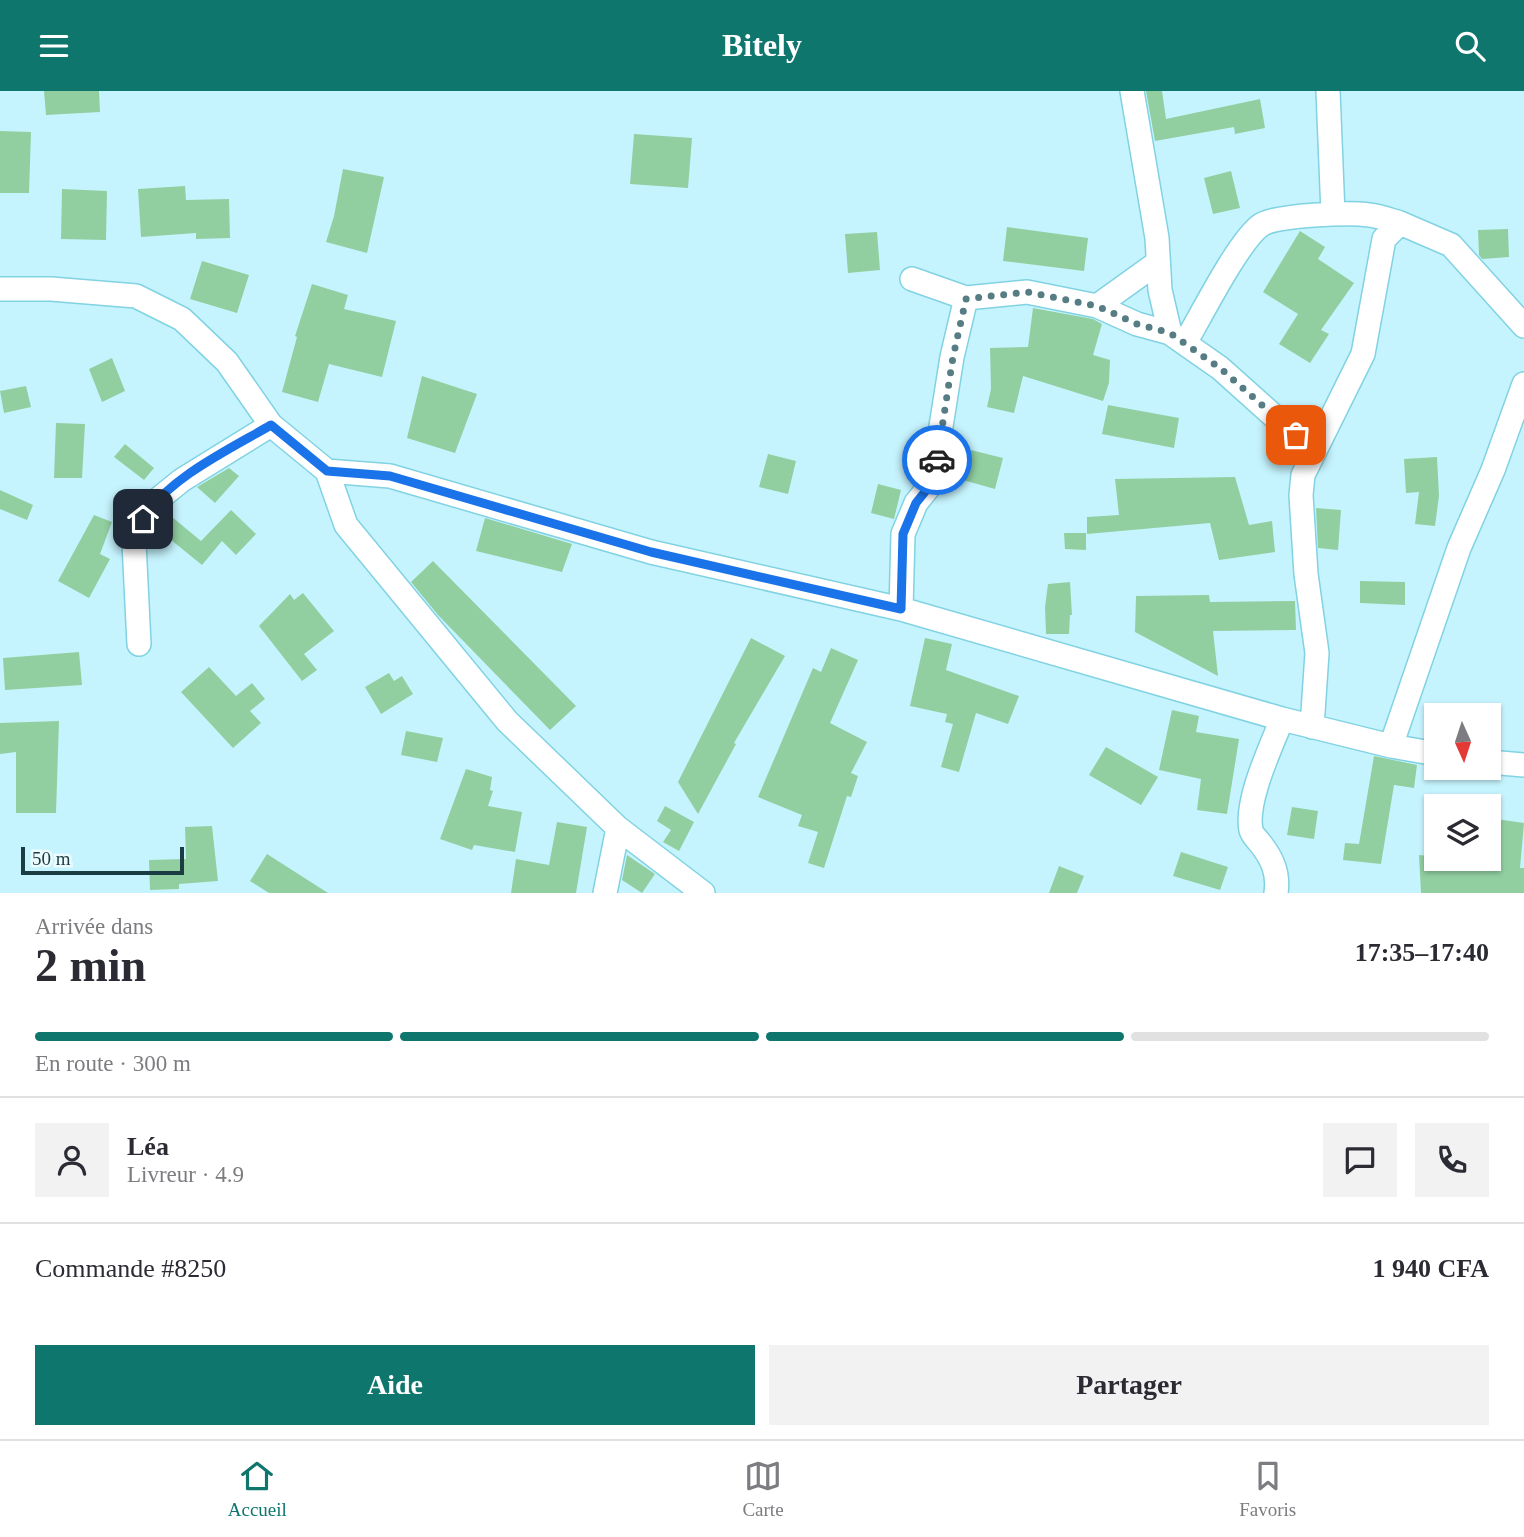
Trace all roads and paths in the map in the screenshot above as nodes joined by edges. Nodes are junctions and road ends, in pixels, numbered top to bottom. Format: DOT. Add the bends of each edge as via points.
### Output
graph roads {
  1 [pos="1132,91"];
  2 [pos="1328,91"];
  3 [pos="1334,214"];
  4 [pos="1400,223"];
  5 [pos="1157,263"];
  6 [pos="912,279"];
  7 [pos="0,289"];
  8 [pos="966,299"];
  9 [pos="1097,306"];
  10 [pos="1524,326"];
  11 [pos="1177,338"];
  12 [pos="1524,384"];
  13 [pos="271,425"];
  14 [pos="1314,452"];
  15 [pos="327,471"];
  16 [pos="901,609"];
  17 [pos="139,644"];
  18 [pos="1282,719"];
  19 [pos="1312,727"];
  20 [pos="1391,746"];
  21 [pos="1424,752"];
  22 [pos="1502,763"];
  23 [pos="1524,765"];
  24 [pos="618,828"];
  25 [pos="605,893"];
  26 [pos="704,893"];
  27 [pos="1276,893"];
  1 -- 5 [label="street" via="1157,238"];
  2 -- 3 [label="street"];
  3 -- 4 [label="street" via="1367,214"];
  3 -- 11 [label="street" via="1262,224"];
  4 -- 10 [label="street" via="1451,245"];
  4 -- 14 [label="street" via="1384,239 1363,354"];
  5 -- 9 [label="street"];
  5 -- 11 [label="street" via="1160,291"];
  6 -- 8 [label="street"];
  7 -- 13 [label="street" via="136,296 182,320 209,345"];
  8 -- 9 [label="street" via="1027,292"];
  8 -- 16 [label="street" via="932,483 916,503 903,534"];
  9 -- 11 [label="street"];
  11 -- 14 [label="street" via="1220,368"];
  12 -- 20 [label="street" via="1459,548"];
  13 -- 15 [label="street"];
  13 -- 17 [label="street" via="151,505 134,543"];
  14 -- 19 [label="street" via="1303,475 1301,495 1317,653"];
  15 -- 16 [label="street" via="390,476 651,552"];
  15 -- 24 [label="street" via="346,525 507,721"];
  16 -- 18 [label="street"];
  18 -- 19 [label="street"];
  18 -- 27 [label="street" via="1254,795 1251,821 1251,832 1272,859"];
  19 -- 20 [label="street"];
  20 -- 21 [label="street"];
  22 -- 23 [label="street"];
  24 -- 25 [label="street"];
  24 -- 26 [label="street"];
}
